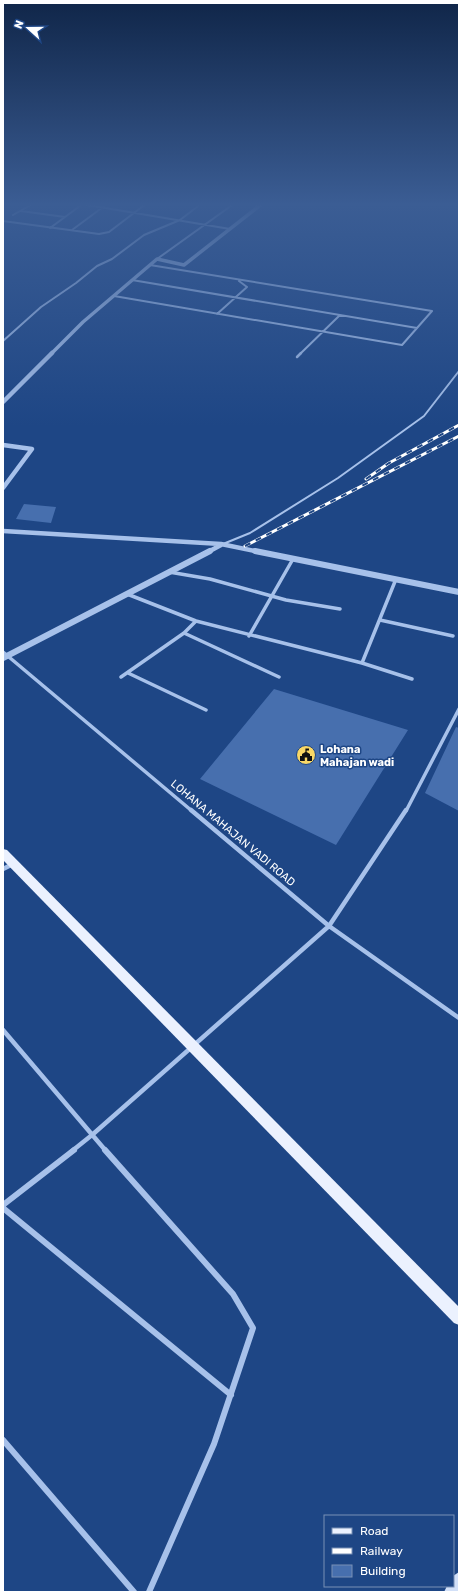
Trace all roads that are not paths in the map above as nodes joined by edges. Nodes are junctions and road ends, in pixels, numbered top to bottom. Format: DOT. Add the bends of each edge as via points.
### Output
graph roads {
  1 [pos="83,277"];
  2 [pos="135,277"];
  3 [pos="224,277"];
  4 [pos="132,280"];
  5 [pos="239,280"];
  6 [pos="114,296"];
  7 [pos="235,298"];
  8 [pos="217,314"];
  9 [pos="340,315"];
  10 [pos="417,328"];
  11 [pos="321,332"];
  12 [pos="3,341"];
  13 [pos="297,357"];
  14 [pos="459,371"];
  15 [pos="3,402"];
  16 [pos="3,445"];
  17 [pos="3,488"];
  18 [pos="3,531"];
  19 [pos="221,544"];
  20 [pos="293,559"];
  21 [pos="169,572"];
  22 [pos="396,579"];
  23 [pos="459,592"];
  24 [pos="126,594"];
  25 [pos="272,595"];
  26 [pos="340,609"];
  27 [pos="380,620"];
  28 [pos="196,621"];
  29 [pos="184,633"];
  30 [pos="249,636"];
  31 [pos="453,636"];
  32 [pos="4,656"];
  33 [pos="362,663"];
  34 [pos="128,673"];
  35 [pos="279,676"];
  36 [pos="121,678"];
  37 [pos="412,679"];
  38 [pos="459,709"];
  39 [pos="206,710"];
  40 [pos="3,853"];
  41 [pos="8,866"];
  42 [pos="329,926"];
  43 [pos="459,1018"];
  44 [pos="3,1030"];
  45 [pos="193,1047"];
  46 [pos="92,1135"];
  47 [pos="3,1207"];
  48 [pos="459,1318"];
  49 [pos="231,1395"];
  50 [pos="3,1440"];
  51 [pos="459,1579"];
  52 [pos="134,1592"];
  53 [pos="149,1592"];
  54 [pos="451,1592"];
  1 -- 12 [label="street" via="41,307"];
  2 -- 4 [label="street"];
  3 -- 5 [label="street"];
  4 -- 6 [label="street"];
  4 -- 7 [label="street"];
  5 -- 7 [label="street" via="248,287"];
  5 -- 10 [label="street" via="432,310"];
  6 -- 8 [label="street"];
  6 -- 15 [label="street" via="83,322"];
  7 -- 8 [label="street"];
  7 -- 9 [label="street"];
  8 -- 11 [label="street"];
  9 -- 10 [label="street"];
  9 -- 11 [label="street"];
  10 -- 11 [label="street" via="402,345"];
  11 -- 13 [label="street"];
  14 -- 19 [label="lane" via="424,416 369,456 250,533"];
  16 -- 17 [label="street" via="32,449"];
  18 -- 19 [label="street"];
  19 -- 20 [label="street"];
  19 -- 21 [label="street"];
  20 -- 22 [label="street"];
  20 -- 25 [label="street"];
  21 -- 24 [label="street"];
  21 -- 25 [label="street" via="210,579"];
  22 -- 23 [label="street"];
  22 -- 27 [label="street"];
  24 -- 28 [label="street"];
  24 -- 32 [label="street"];
  25 -- 26 [label="street" via="286,600"];
  25 -- 30 [label="street"];
  27 -- 31 [label="street"];
  27 -- 33 [label="street"];
  28 -- 29 [label="street"];
  28 -- 30 [label="street"];
  29 -- 34 [label="street"];
  29 -- 35 [label="street"];
  30 -- 33 [label="street"];
  32 -- 42 [label="street, LOHANA MAHAJAN VADI ROAD"];
  33 -- 37 [label="street"];
  34 -- 36 [label="street"];
  34 -- 39 [label="street"];
  38 -- 42 [label="street" via="407,809"];
  40 -- 41 [label="main road"];
  41 -- 45 [label="main road"];
  42 -- 43 [label="street, LOHANA MAHAJAN VADI ROAD"];
  42 -- 45 [label="street"];
  44 -- 46 [label="street"];
  45 -- 46 [label="street"];
  45 -- 48 [label="main road"];
  46 -- 47 [label="street"];
  46 -- 49 [label="street" via="233,1294 253,1328"];
  47 -- 49 [label="street"];
  49 -- 53 [label="street" via="214,1444"];
  50 -- 52 [label="street"];
  51 -- 54 [label="main road"];
}
